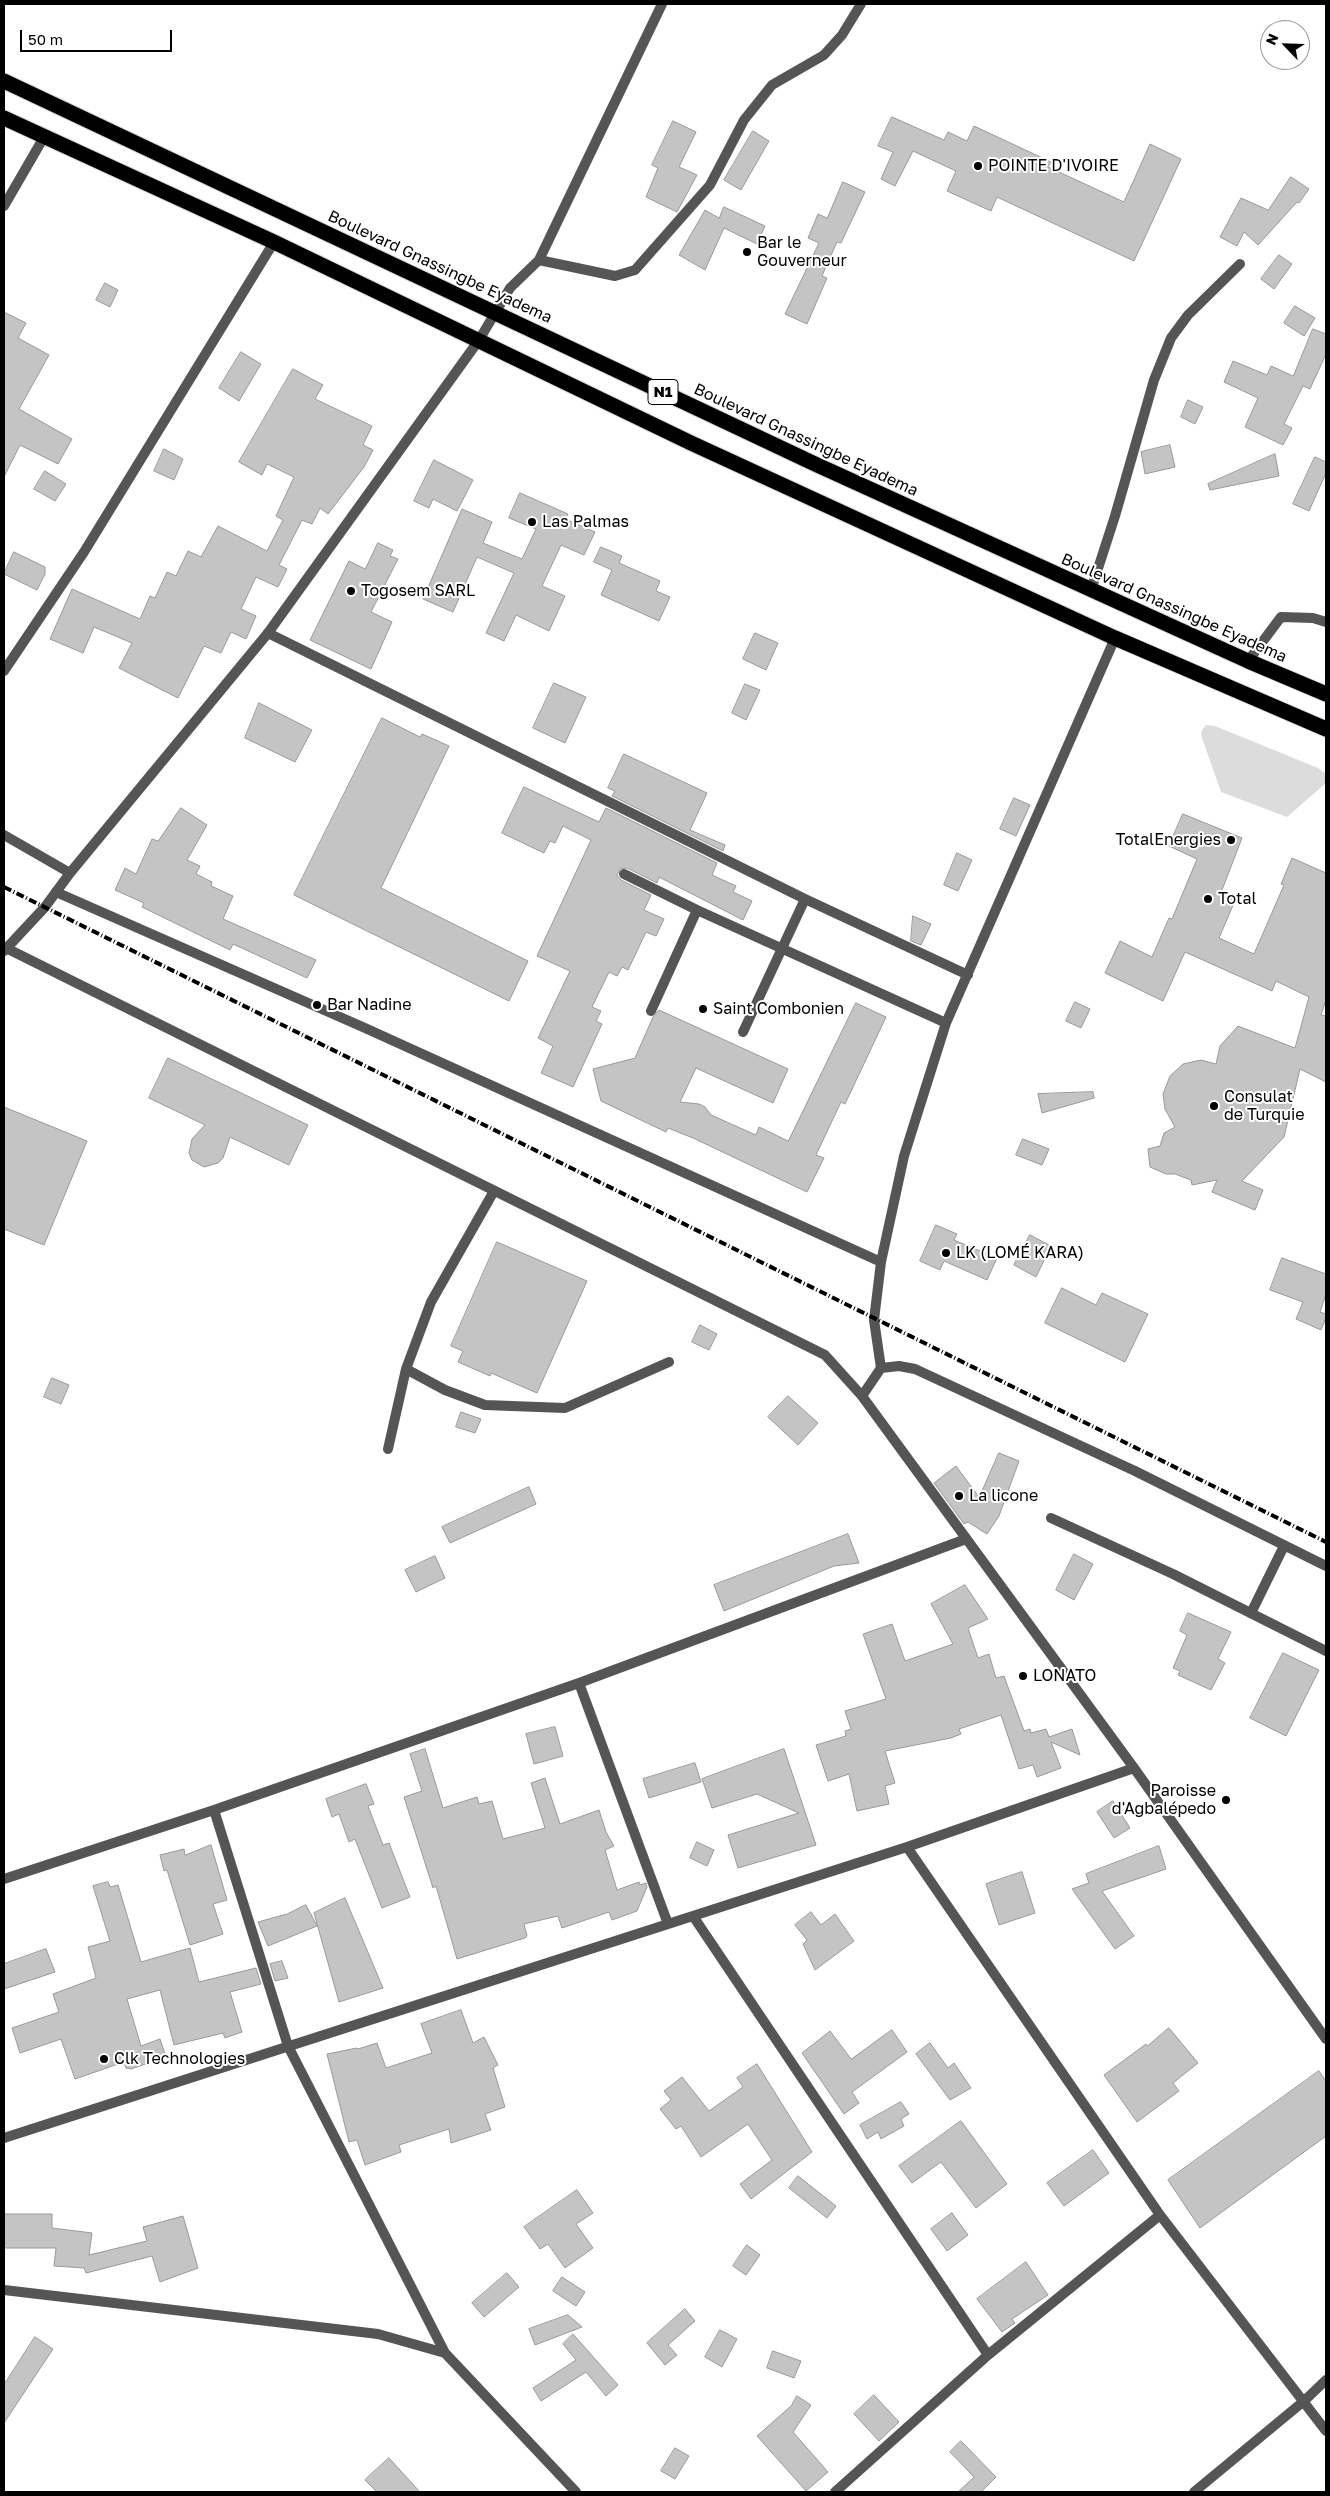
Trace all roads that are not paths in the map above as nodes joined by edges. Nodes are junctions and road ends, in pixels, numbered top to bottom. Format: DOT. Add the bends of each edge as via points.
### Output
graph roads {
  1 [pos="662,4"];
  2 [pos="861,4"];
  3 [pos="4,81"];
  4 [pos="4,118"];
  5 [pos="44,138"];
  6 [pos="4,206"];
  7 [pos="274,242"];
  8 [pos="539,260"];
  9 [pos="1240,264"];
  10 [pos="496,313"];
  11 [pos="479,340"];
  12 [pos="1090,590"];
  13 [pos="1326,622"];
  14 [pos="268,633"];
  15 [pos="1116,638"];
  16 [pos="1248,661"];
  17 [pos="4,671"];
  18 [pos="1326,694"];
  19 [pos="1326,729"];
  20 [pos="4,834"];
  21 [pos="70,873"];
  22 [pos="624,874"];
  23 [pos="56,892"];
  24 [pos="805,899"];
  25 [pos="698,910"];
  26 [pos="5,949"];
  27 [pos="783,949"];
  28 [pos="968,975"];
  29 [pos="651,1011"];
  30 [pos="946,1023"];
  31 [pos="743,1032"];
  32 [pos="494,1191"];
  33 [pos="882,1262"];
  34 [pos="669,1362"];
  35 [pos="881,1368"];
  36 [pos="406,1369"];
  37 [pos="862,1396"];
  38 [pos="388,1448"];
  39 [pos="1051,1518"];
  40 [pos="966,1539"];
  41 [pos="1284,1546"];
  42 [pos="1326,1566"];
  43 [pos="1251,1613"];
  44 [pos="1326,1651"];
  45 [pos="579,1683"];
  46 [pos="1134,1768"];
  47 [pos="214,1810"];
  48 [pos="907,1847"];
  49 [pos="4,1879"];
  50 [pos="693,1916"];
  51 [pos="668,1924"];
  52 [pos="1326,2038"];
  53 [pos="288,2046"];
  54 [pos="4,2138"];
  55 [pos="1160,2215"];
  56 [pos="4,2290"];
  57 [pos="445,2353"];
  58 [pos="988,2356"];
  59 [pos="1326,2380"];
  60 [pos="1304,2401"];
  61 [pos="1326,2431"];
  62 [pos="576,2492"];
  63 [pos="835,2492"];
  64 [pos="1194,2492"];
  1 -- 8 [label="street"];
  2 -- 8 [label="street" via="842,35 824,55 772,85 744,120 710,185 635,270 615,276"];
  3 -- 10 [label="highway, Boulevard Gnassingbe Eyadema / N1"];
  4 -- 5 [label="highway, N1"];
  5 -- 6 [label="street"];
  5 -- 7 [label="highway, N1"];
  7 -- 11 [label="highway, N1"];
  7 -- 17 [label="street" via="84,552"];
  8 -- 10 [label="street" via="510,288"];
  9 -- 12 [label="street" via="1188,315 1171,338 1154,380 1116,516"];
  10 -- 11 [label="street"];
  10 -- 12 [label="highway, Boulevard Gnassingbe Eyadema / N1"];
  11 -- 14 [label="street"];
  11 -- 15 [label="highway, N1" via="691,443"];
  12 -- 16 [label="highway, Boulevard Gnassingbe Eyadema / N1"];
  13 -- 16 [label="street" via="1313,618 1281,617"];
  14 -- 21 [label="street"];
  14 -- 24 [label="street"];
  15 -- 19 [label="highway, N1"];
  15 -- 28 [label="street"];
  16 -- 18 [label="highway, Boulevard Gnassingbe Eyadema / N1"];
  20 -- 21 [label="street"];
  21 -- 23 [label="street"];
  22 -- 25 [label="street"];
  23 -- 26 [label="street"];
  23 -- 33 [label="street"];
  24 -- 27 [label="street"];
  24 -- 28 [label="street"];
  25 -- 27 [label="street"];
  25 -- 29 [label="street"];
  26 -- 32 [label="street"];
  27 -- 30 [label="street"];
  27 -- 31 [label="street"];
  28 -- 30 [label="street"];
  30 -- 33 [label="street" via="904,1156"];
  32 -- 36 [label="street" via="431,1302"];
  32 -- 37 [label="street" via="825,1355"];
  33 -- 35 [label="street" via="874,1320"];
  34 -- 36 [label="street" via="565,1408 485,1405 445,1390"];
  35 -- 37 [label="street"];
  35 -- 41 [label="street" via="899,1366 915,1369 1135,1471"];
  36 -- 38 [label="street"];
  37 -- 40 [label="street"];
  39 -- 43 [label="street"];
  40 -- 45 [label="street"];
  40 -- 46 [label="street"];
  41 -- 42 [label="street"];
  41 -- 43 [label="street"];
  43 -- 44 [label="street"];
  45 -- 47 [label="street"];
  45 -- 51 [label="street"];
  46 -- 48 [label="street"];
  46 -- 52 [label="street"];
  47 -- 49 [label="street"];
  47 -- 53 [label="street"];
  48 -- 50 [label="street"];
  48 -- 55 [label="street"];
  50 -- 51 [label="street"];
  50 -- 58 [label="street"];
  51 -- 53 [label="street"];
  53 -- 54 [label="street"];
  53 -- 57 [label="street"];
  55 -- 58 [label="street"];
  55 -- 60 [label="street"];
  56 -- 57 [label="street" via="378,2334"];
  57 -- 62 [label="street"];
  58 -- 63 [label="street"];
  59 -- 60 [label="street"];
  60 -- 61 [label="street"];
  60 -- 64 [label="street"];
}
